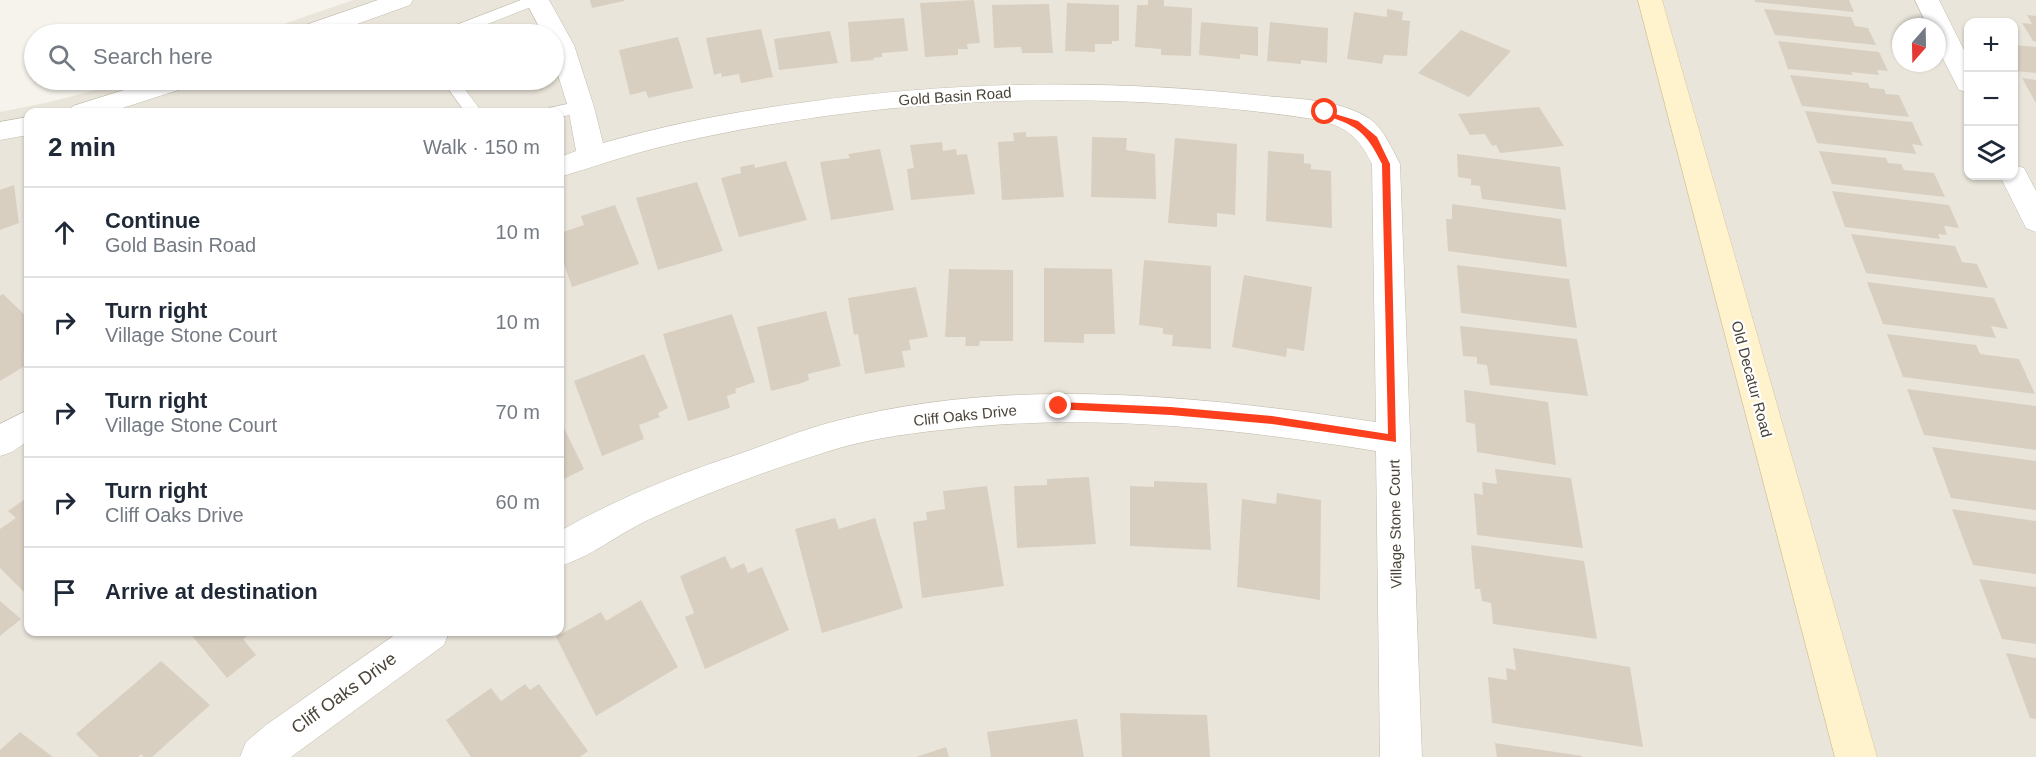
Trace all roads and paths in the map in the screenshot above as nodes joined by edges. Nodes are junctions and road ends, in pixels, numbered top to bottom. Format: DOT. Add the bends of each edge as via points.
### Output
graph roads {
  1 [pos="400,0"];
  2 [pos="536,0"];
  3 [pos="1650,0"];
  4 [pos="1928,0"];
  5 [pos="334,24"];
  6 [pos="475,24"];
  7 [pos="549,24"];
  8 [pos="564,54"];
  9 [pos="1964,76"];
  10 [pos="151,90"];
  11 [pos="458,90"];
  12 [pos="581,107"];
  13 [pos="95,108"];
  14 [pos="471,108"];
  15 [pos="564,110"];
  16 [pos="1355,122"];
  17 [pos="24,127"];
  18 [pos="0,131"];
  19 [pos="592,158"];
  20 [pos="564,166"];
  21 [pos="2016,180"];
  22 [pos="2036,221"];
  23 [pos="24,427"];
  24 [pos="1393,439"];
  25 [pos="0,442"];
  26 [pos="564,548"];
  27 [pos="424,636"];
  28 [pos="261,757"];
  29 [pos="1401,757"];
  30 [pos="1856,757"];
  1 -- 5 [label="street"];
  2 -- 6 [label="lane"];
  2 -- 7 [label="street"];
  3 -- 30 [label="street, Old Decatur Road"];
  4 -- 9 [label="street"];
  8 -- 12 [label="street"];
  10 -- 13 [label="street"];
  11 -- 14 [label="lane"];
  12 -- 15 [label="lane"];
  12 -- 19 [label="street"];
  16 -- 19 [label="street, Gold Basin Road" via="1325,112 1218,99 1104,90 990,93 906,99 723,124"];
  16 -- 24 [label="street, Village Stone Court" via="1374,139 1386,164"];
  17 -- 18 [label="street"];
  19 -- 20 [label="street, Gold Basin Road"];
  21 -- 22 [label="street"];
  23 -- 25 [label="street"];
  24 -- 26 [label="street, Cliff Oaks Drive" via="1272,420 1171,411 1059,406 941,414 842,433 740,468 635,508"];
  24 -- 29 [label="street, Village Stone Court"];
  27 -- 28 [label="street, Cliff Oaks Drive" via="280,739"];
}
